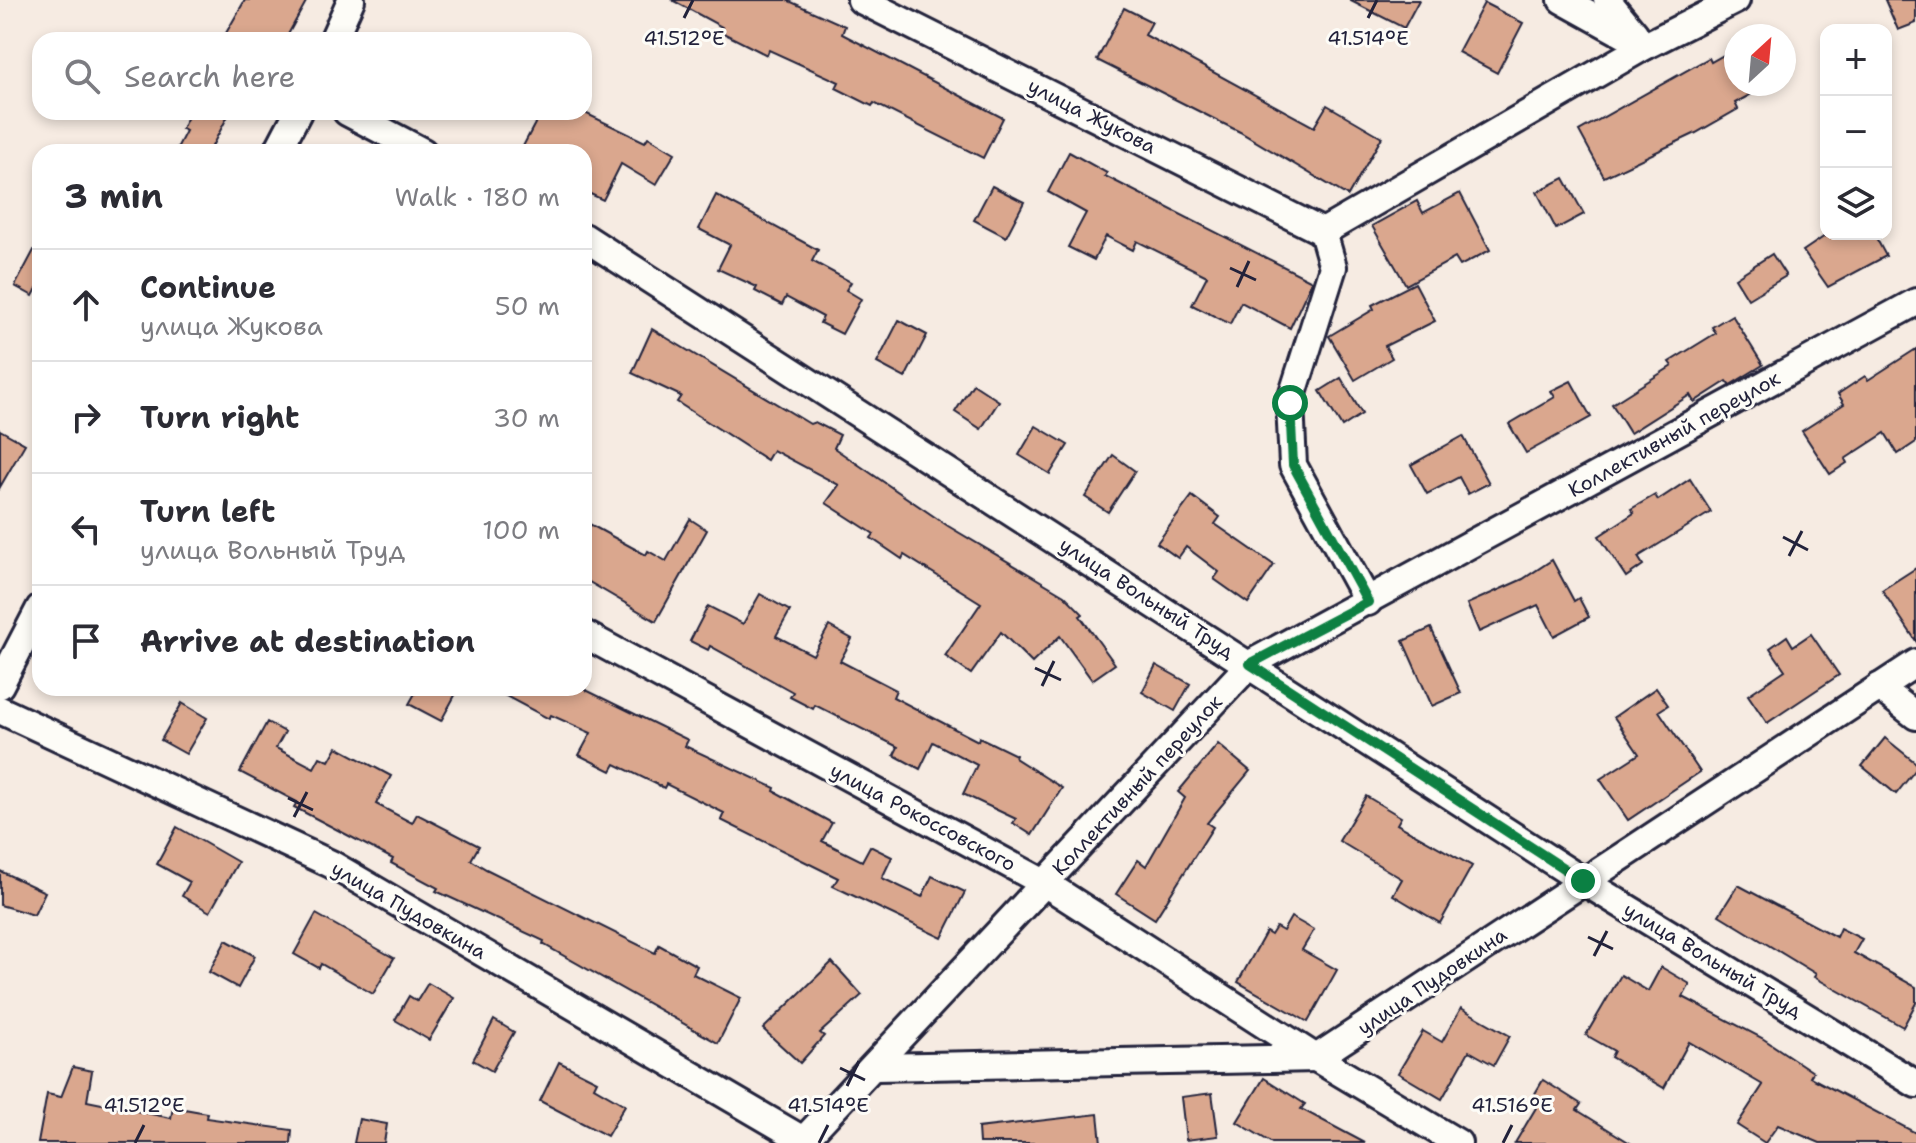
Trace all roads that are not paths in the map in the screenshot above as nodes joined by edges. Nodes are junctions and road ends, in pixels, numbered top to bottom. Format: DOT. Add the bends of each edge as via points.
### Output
graph roads {
  1 [pos="351,0"];
  2 [pos="861,0"];
  3 [pos="1562,0"];
  4 [pos="1607,0"];
  5 [pos="1736,0"];
  6 [pos="337,32"];
  7 [pos="1645,46"];
  8 [pos="294,120"];
  9 [pos="362,120"];
  10 [pos="281,144"];
  11 [pos="408,144"];
  12 [pos="1323,232"];
  13 [pos="592,242"];
  14 [pos="1916,302"];
  15 [pos="1368,602"];
  16 [pos="32,623"];
  17 [pos="592,638"];
  18 [pos="1916,663"];
  19 [pos="1250,664"];
  20 [pos="0,685"];
  21 [pos="1879,687"];
  22 [pos="0,710"];
  23 [pos="1916,716"];
  24 [pos="1583,881"];
  25 [pos="1046,884"];
  26 [pos="1316,1058"];
  27 [pos="876,1067"];
  28 [pos="1916,1084"];
  29 [pos="802,1142"];
  30 [pos="1458,1143"];
  1 -- 6 [label="street"];
  2 -- 12 [label="street, улица Жукова"];
  3 -- 7 [label="street"];
  4 -- 7 [label="street"];
  5 -- 7 [label="street"];
  7 -- 12 [label="street"];
  8 -- 10 [label="street"];
  9 -- 11 [label="street"];
  12 -- 15 [label="street" via="1333,267 1290,403 1293,465"];
  13 -- 19 [label="street, улица Вольный Труд"];
  14 -- 15 [label="street, Коллективный переулок"];
  15 -- 19 [label="street, Коллективный переулок"];
  16 -- 20 [label="street"];
  17 -- 25 [label="street, улица Рокоссовского"];
  18 -- 21 [label="street, улица Пудовкина"];
  19 -- 24 [label="street, улица Вольный Труд"];
  19 -- 25 [label="street, Коллективный переулок"];
  21 -- 23 [label="street"];
  21 -- 24 [label="street, улица Пудовкина"];
  22 -- 29 [label="street, улица Пудовкина" via="331,864"];
  24 -- 26 [label="street, улица Пудовкина"];
  24 -- 28 [label="street, улица Вольный Труд"];
  25 -- 26 [label="street, улица Рокоссовского"];
  25 -- 27 [label="street, Коллективный переулок"];
  26 -- 27 [label="street"];
  26 -- 30 [label="street, улица Рокоссовского"];
  27 -- 29 [label="street, Коллективный переулок"];
}
